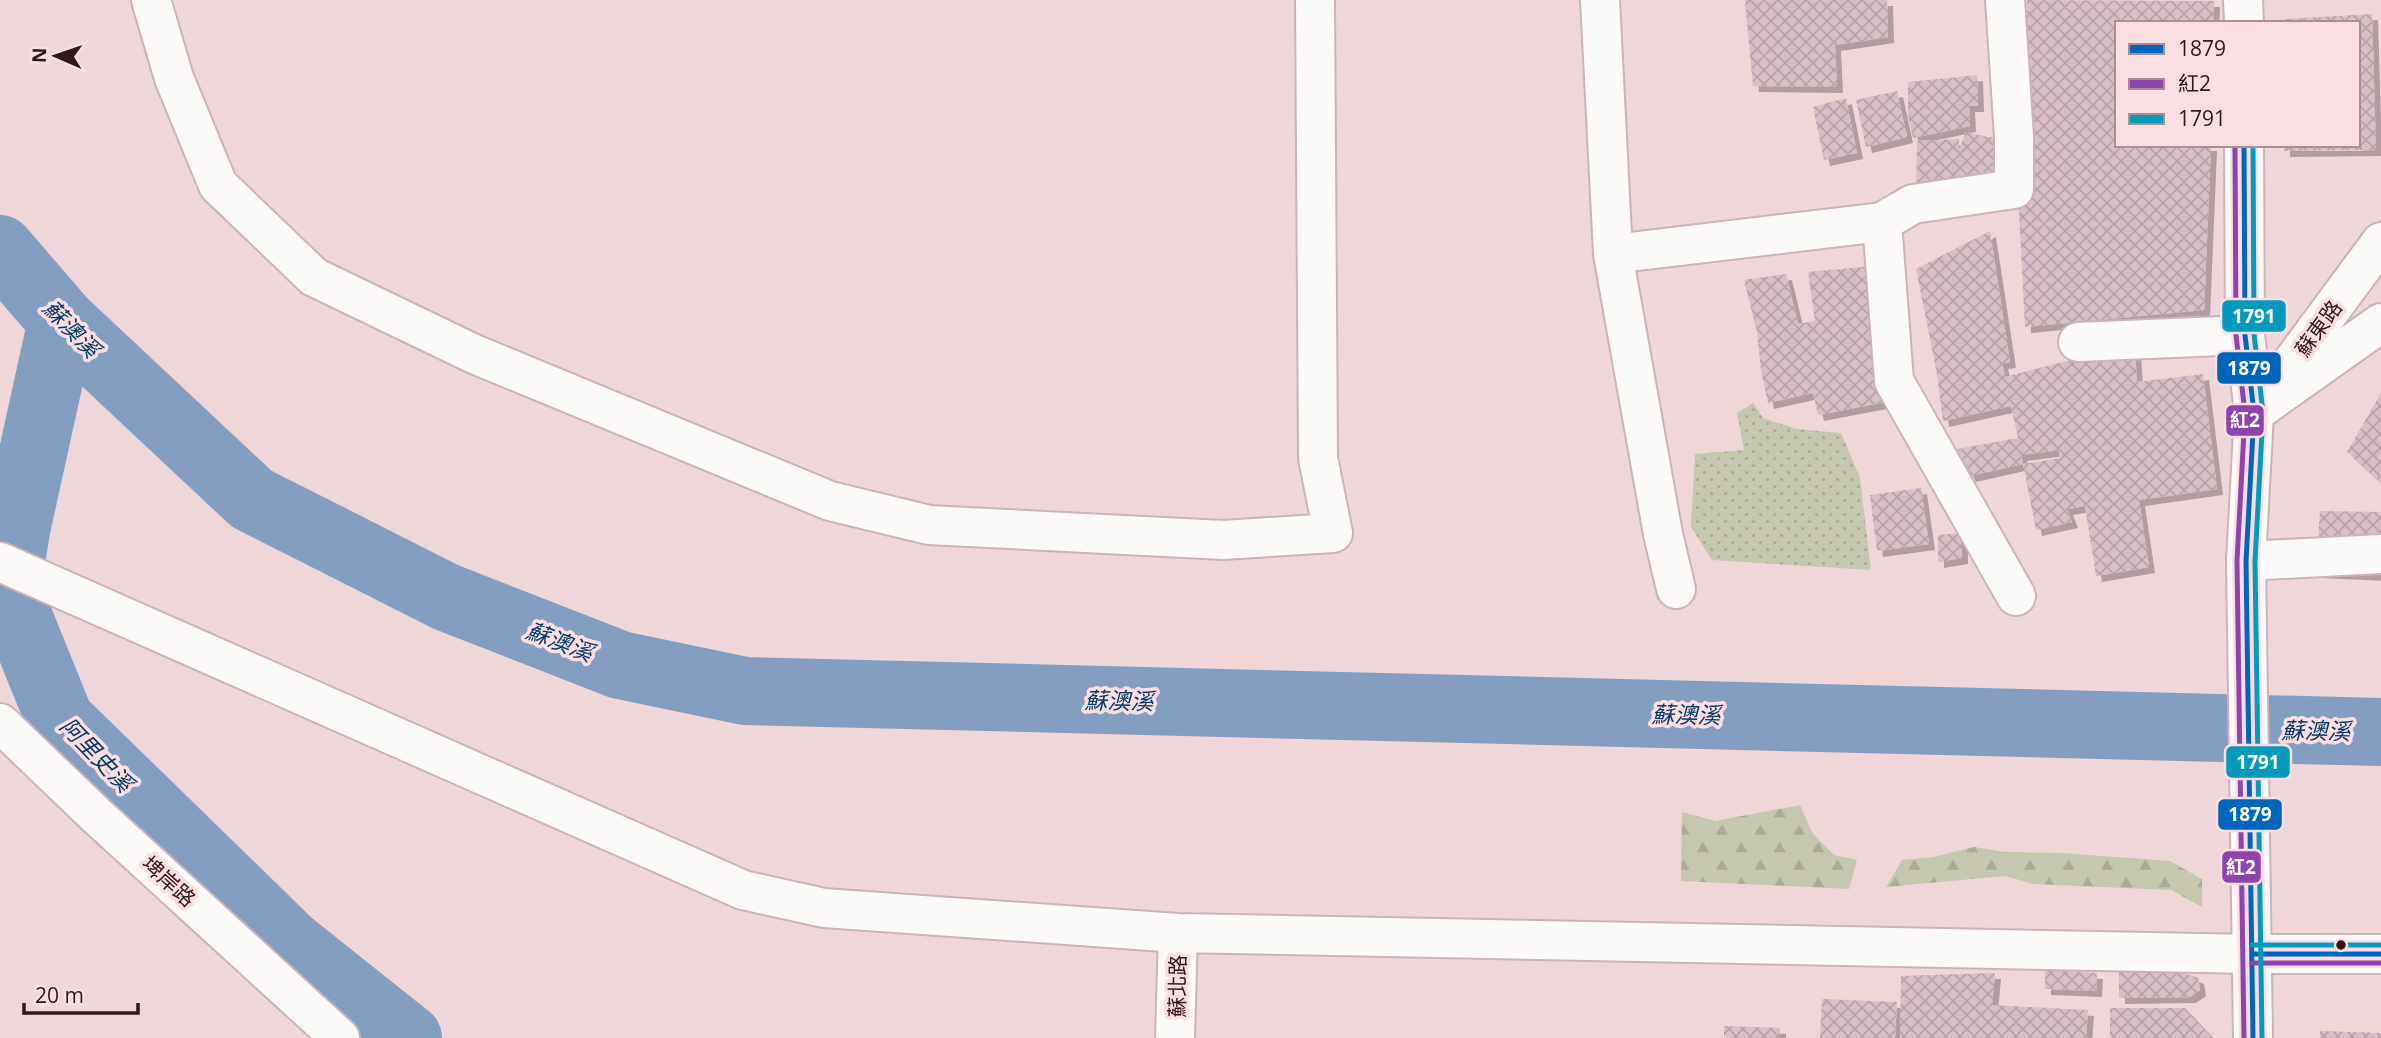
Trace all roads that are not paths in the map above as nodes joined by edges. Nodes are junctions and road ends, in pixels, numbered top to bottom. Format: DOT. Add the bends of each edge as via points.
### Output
graph roads {
  1 [pos="151,0"];
  2 [pos="1315,0"];
  3 [pos="1600,0"];
  4 [pos="2005,0"];
  5 [pos="2244,0"];
  6 [pos="2244,21"];
  7 [pos="2244,147"];
  8 [pos="1882,222"];
  9 [pos="2381,242"];
  10 [pos="1613,254"];
  11 [pos="2381,323"];
  12 [pos="2245,335"];
  13 [pos="2078,342"];
  14 [pos="2254,413"];
  15 [pos="2381,554"];
  16 [pos="2246,561"];
  17 [pos="0,562"];
  18 [pos="1676,589"];
  19 [pos="2016,596"];
  20 [pos="0,723"];
  21 [pos="1178,933"];
  22 [pos="2252,954"];
  23 [pos="2381,954"];
  24 [pos="341,1038"];
  25 [pos="1175,1038"];
  26 [pos="2253,1038"];
  1 -- 2 [label="street" via="174,78 218,186 314,277 474,354 830,501 929,525 1223,540 1333,533 1318,458"];
  3 -- 10 [label="street"];
  4 -- 8 [label="street" via="2014,189 1913,204"];
  5 -- 6 [label="street"];
  7 -- 12 [label="street"];
  8 -- 10 [label="street"];
  8 -- 19 [label="street" via="1894,381"];
  9 -- 14 [label="street, 蘇東路"];
  10 -- 18 [label="street"];
  11 -- 14 [label="street"];
  12 -- 13 [label="street"];
  12 -- 14 [label="street"];
  14 -- 16 [label="street"];
  15 -- 16 [label="street"];
  16 -- 22 [label="street"];
  17 -- 21 [label="street" via="743,890 824,908"];
  20 -- 24 [label="street, 埤岸路"];
  21 -- 22 [label="street"];
  21 -- 25 [label="street, 蘇北路"];
  22 -- 23 [label="street"];
  22 -- 26 [label="street"];
}
